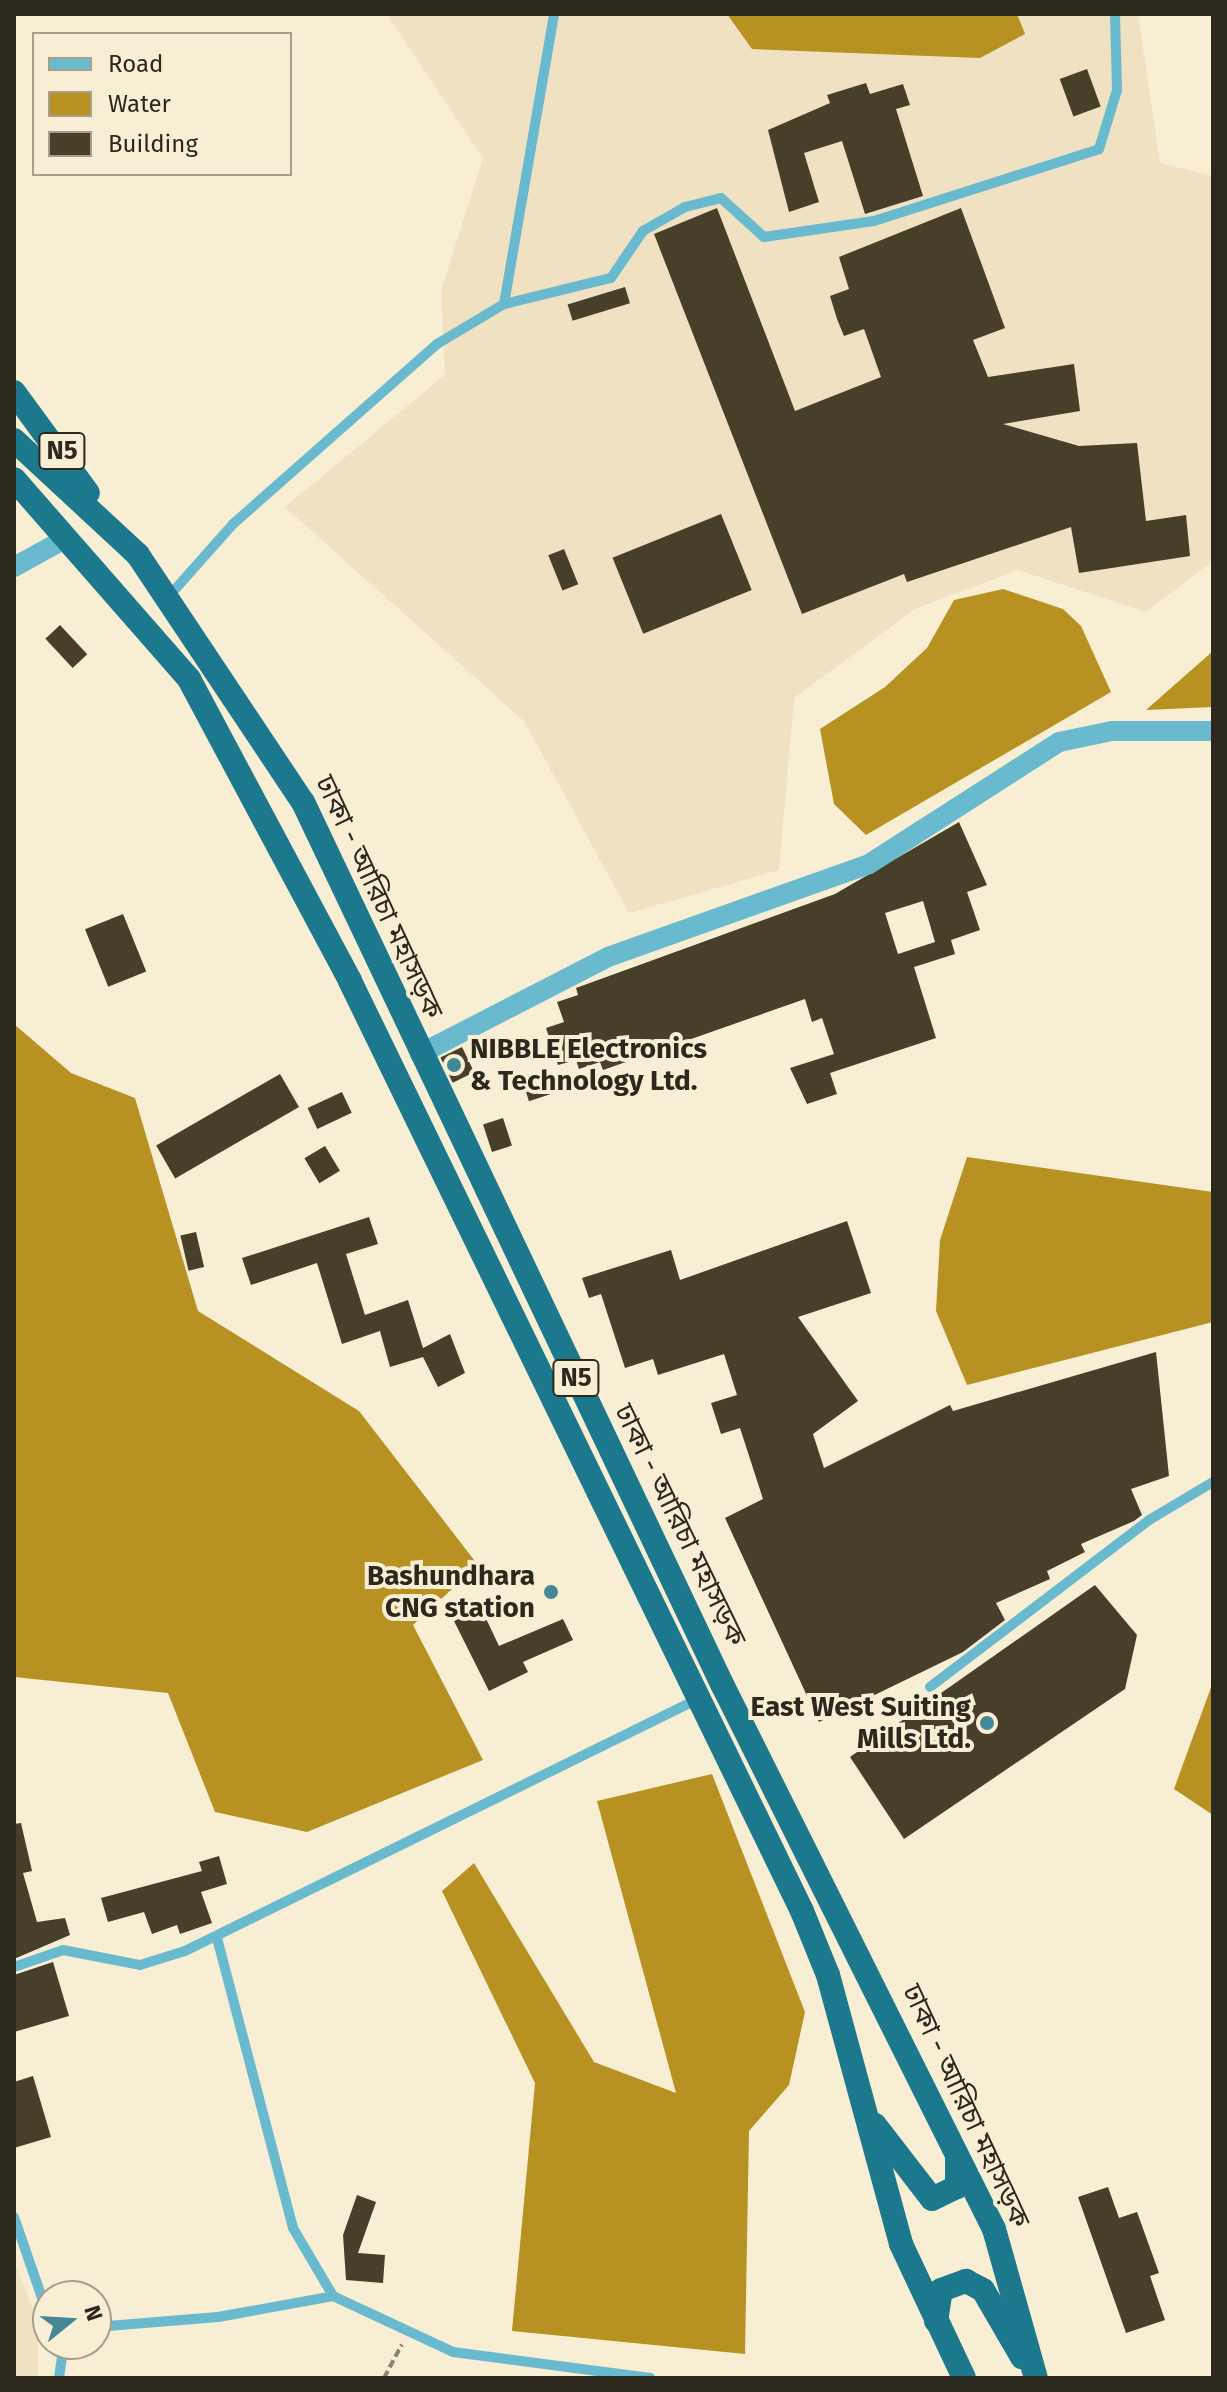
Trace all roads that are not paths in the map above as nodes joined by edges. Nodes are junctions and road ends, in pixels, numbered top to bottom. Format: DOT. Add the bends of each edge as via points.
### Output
graph roads {
  1 [pos="554,14"];
  2 [pos="1115,14"];
  3 [pos="504,304"];
  4 [pos="14,392"];
  5 [pos="14,440"];
  6 [pos="14,479"];
  7 [pos="14,500"];
  8 [pos="102,515"];
  9 [pos="58,532"];
  10 [pos="14,567"];
  11 [pos="170,595"];
  12 [pos="1213,731"];
  13 [pos="420,1054"];
  14 [pos="1213,1482"];
  15 [pos="930,1687"];
  16 [pos="698,1699"];
  17 [pos="217,1938"];
  18 [pos="14,1967"];
  19 [pos="859,2098"];
  20 [pos="953,2145"];
  21 [pos="14,2217"];
  22 [pos="36,2280"];
  23 [pos="333,2296"];
  24 [pos="936,2323"];
  25 [pos="112,2326"];
  26 [pos="650,2378"];
  27 [pos="964,2378"];
  28 [pos="1035,2378"];
  1 -- 3 [label="lane"];
  2 -- 3 [label="lane" via="1117,90 1099,149 874,221 764,237 721,198 685,207 643,231 611,278"];
  3 -- 11 [label="lane" via="437,344 233,524"];
  4 -- 8 [label="highway, ঢাকা - আরিচা মহাসড়ক / N5"];
  5 -- 8 [label="highway, ঢাকা - আরিচা মহাসড়ক / N5"];
  6 -- 9 [label="highway, N5"];
  7 -- 9 [label="highway"];
  8 -- 11 [label="highway, ঢাকা - আরিচা মহাসড়ক / N5"];
  9 -- 10 [label="street"];
  9 -- 16 [label="highway, N5" via="142,618 231,747"];
  11 -- 13 [label="highway, ঢাকা - আরিচা মহাসড়ক / N5" via="303,802"];
  12 -- 13 [label="street" via="1112,731 1059,742 869,864 608,957"];
  13 -- 20 [label="highway, ঢাকা - আরিচা মহাসড়ক / N5"];
  14 -- 15 [label="lane" via="1149,1520"];
  16 -- 17 [label="lane"];
  16 -- 19 [label="highway, N5" via="828,1975"];
  17 -- 18 [label="lane" via="155,1963 115,1964 63,1950"];
  17 -- 23 [label="lane" via="293,2228"];
  19 -- 20 [label="highway" via="932,2199 957,2187"];
  19 -- 24 [label="highway, N5" via="901,2244"];
  20 -- 28 [label="highway, ঢাকা - আরিচা মহাসড়ক / N5" via="1010,2273"];
  21 -- 22 [label="lane"];
  23 -- 25 [label="lane" via="218,2317"];
  23 -- 26 [label="lane" via="453,2352"];
  24 -- 27 [label="highway, N5"];
  24 -- 28 [label="highway" via="941,2290 966,2281 983,2290"];
}
